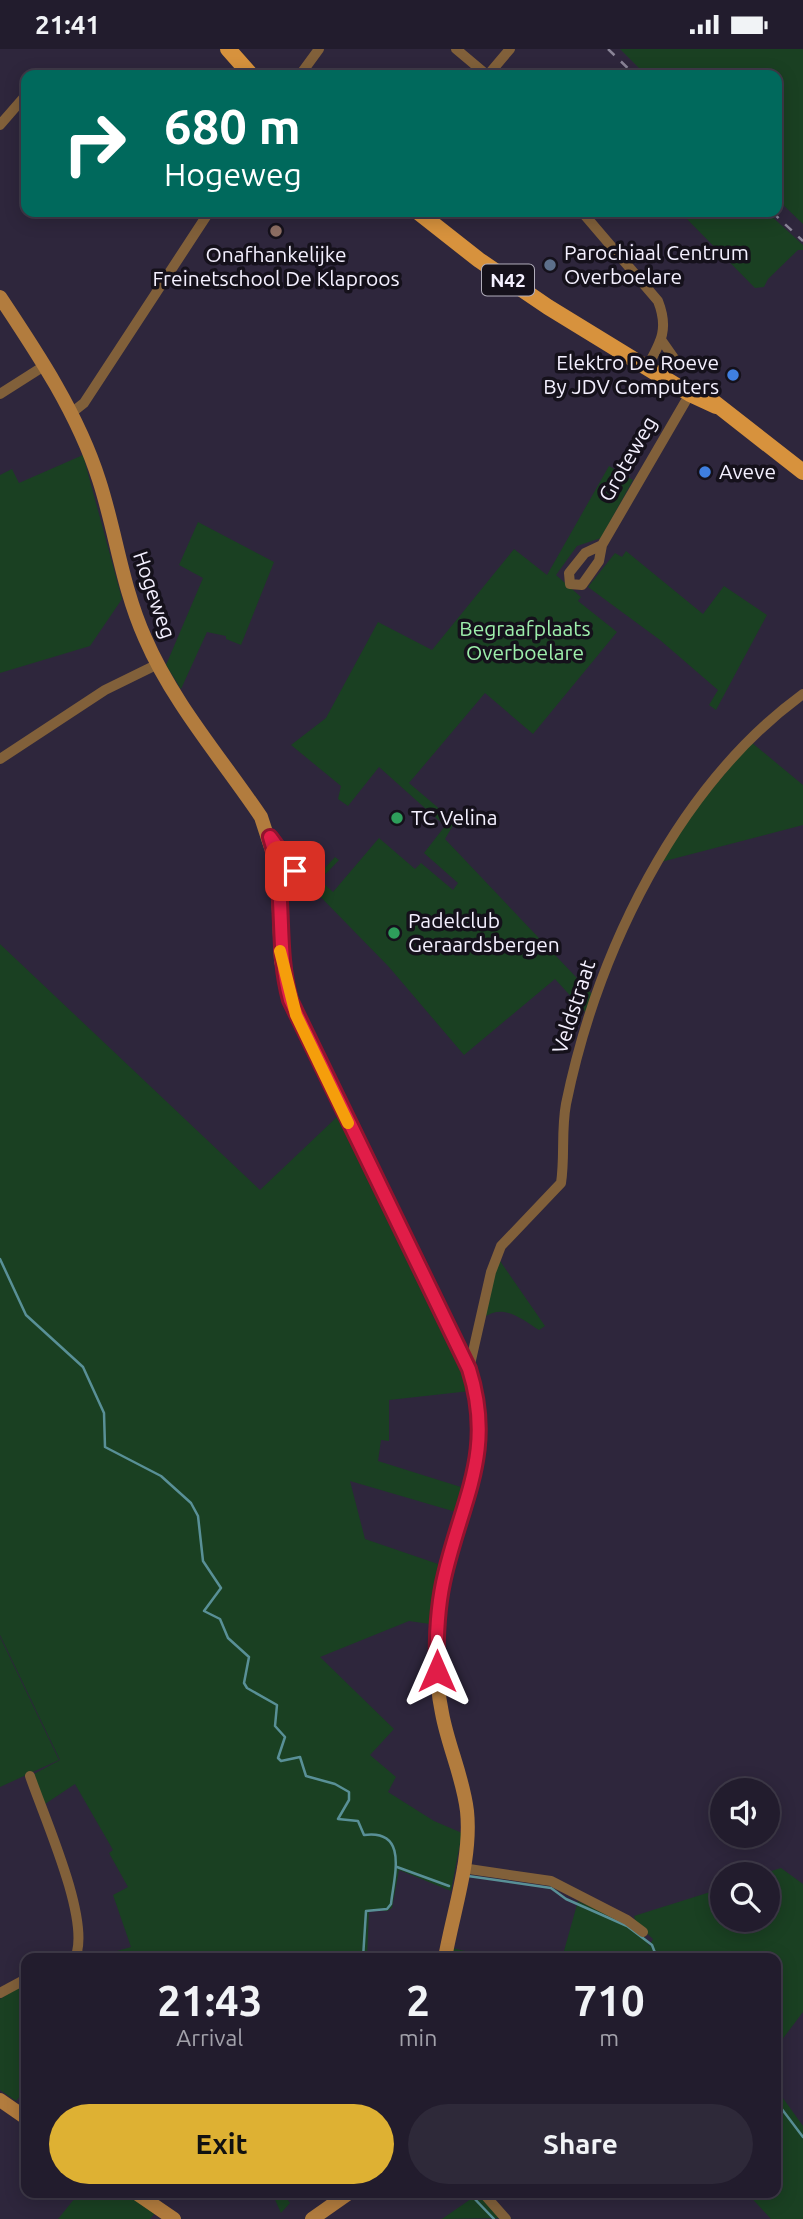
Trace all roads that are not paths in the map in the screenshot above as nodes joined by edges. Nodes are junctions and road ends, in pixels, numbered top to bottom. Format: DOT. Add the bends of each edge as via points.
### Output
graph roads {
  1 [pos="228,49"];
  2 [pos="319,49"];
  3 [pos="456,49"];
  4 [pos="510,49"];
  5 [pos="247,70"];
  6 [pos="304,70"];
  7 [pos="482,70"];
  8 [pos="492,70"];
  9 [pos="21,101"];
  10 [pos="0,125"];
  11 [pos="206,217"];
  12 [pos="425,217"];
  13 [pos="586,217"];
  14 [pos="0,297"];
  15 [pos="662,341"];
  16 [pos="676,361"];
  17 [pos="649,363"];
  18 [pos="44,366"];
  19 [pos="692,389"];
  20 [pos="0,394"];
  21 [pos="70,414"];
  22 [pos="803,472"];
  23 [pos="602,545"];
  24 [pos="158,664"];
  25 [pos="803,694"];
  26 [pos="0,759"];
  27 [pos="270,837"];
  28 [pos="307,887"];
  29 [pos="469,1369"];
  30 [pos="30,1776"];
  31 [pos="462,1868"];
  32 [pos="643,1932"];
  33 [pos="79,1953"];
  34 [pos="445,1953"];
  35 [pos="21,1982"];
  36 [pos="0,1993"];
  37 [pos="0,2100"];
  38 [pos="21,2115"];
  39 [pos="143,2198"];
  40 [pos="342,2198"];
  41 [pos="487,2198"];
  42 [pos="174,2219"];
  43 [pos="312,2219"];
  44 [pos="506,2219"];
  1 -- 5 [label="main road"];
  2 -- 6 [label="street"];
  3 -- 7 [label="street"];
  4 -- 8 [label="street"];
  9 -- 10 [label="street"];
  11 -- 21 [label="street" via="83,403"];
  12 -- 17 [label="main road, N42" via="503,277"];
  13 -- 15 [label="street" via="658,301 664,325"];
  14 -- 18 [label="street, Hogeweg"];
  15 -- 16 [label="street"];
  15 -- 17 [label="street"];
  17 -- 19 [label="main road, N42"];
  18 -- 20 [label="street"];
  18 -- 21 [label="street, Hogeweg"];
  19 -- 22 [label="main road, N42"];
  19 -- 23 [label="street, Groteweg"];
  21 -- 24 [label="street, Hogeweg" via="92,460 127,593"];
  24 -- 26 [label="street" via="105,690"];
  24 -- 27 [label="street, Hogeweg"];
  25 -- 29 [label="street, Veldstraat" via="740,751 674,833 646,877 613,952 573,1076 561,1141 561,1184 501,1246"];
  27 -- 28 [label="street, Hogeweg"];
  27 -- 29 [label="street" via="280,881 281,961 296,1015"];
  29 -- 31 [label="street" via="479,1409 480,1438 470,1493 445,1573 436,1655 442,1714 467,1813"];
  30 -- 33 [label="street" via="74,1905"];
  31 -- 32 [label="street" via="551,1881"];
  31 -- 34 [label="street"];
  35 -- 36 [label="street"];
  37 -- 38 [label="street"];
  39 -- 42 [label="street"];
  40 -- 43 [label="street"];
  41 -- 44 [label="street"];
}
